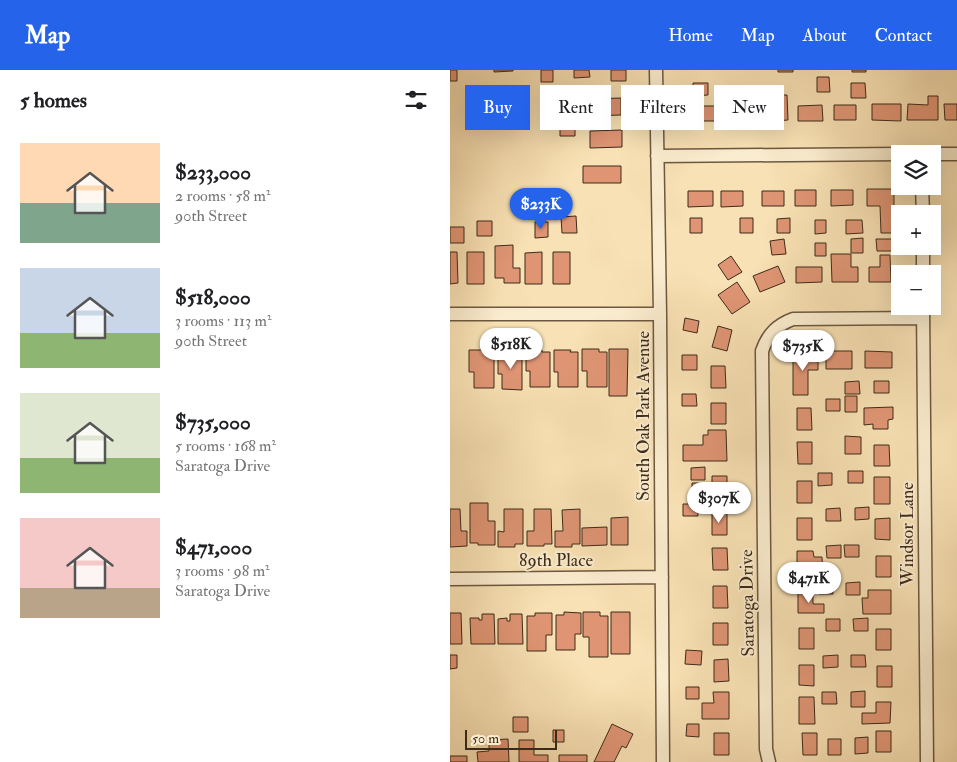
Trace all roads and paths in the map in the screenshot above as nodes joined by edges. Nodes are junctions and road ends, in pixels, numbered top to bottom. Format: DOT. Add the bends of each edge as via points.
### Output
graph roads {
  1 [pos="656,70"];
  2 [pos="891,154"];
  3 [pos="941,154"];
  4 [pos="957,154"];
  5 [pos="657,156"];
  6 [pos="450,314"];
  7 [pos="660,314"];
  8 [pos="891,314"];
  9 [pos="923,315"];
  10 [pos="662,577"];
  11 [pos="450,579"];
  12 [pos="663,762"];
  13 [pos="769,762"];
  14 [pos="927,762"];
  1 -- 5 [label="street, South Oak Park Avenue"];
  2 -- 5 [label="street"];
  3 -- 4 [label="street"];
  5 -- 7 [label="street, South Oak Park Avenue"];
  6 -- 7 [label="street"];
  7 -- 10 [label="street, South Oak Park Avenue"];
  8 -- 13 [label="street, Saratoga Drive" via="794,319 776,328 762,351 766,748"];
  9 -- 14 [label="street, Windsor Lane"];
  10 -- 11 [label="street, 89th Place"];
  10 -- 12 [label="street, South Oak Park Avenue"];
}
